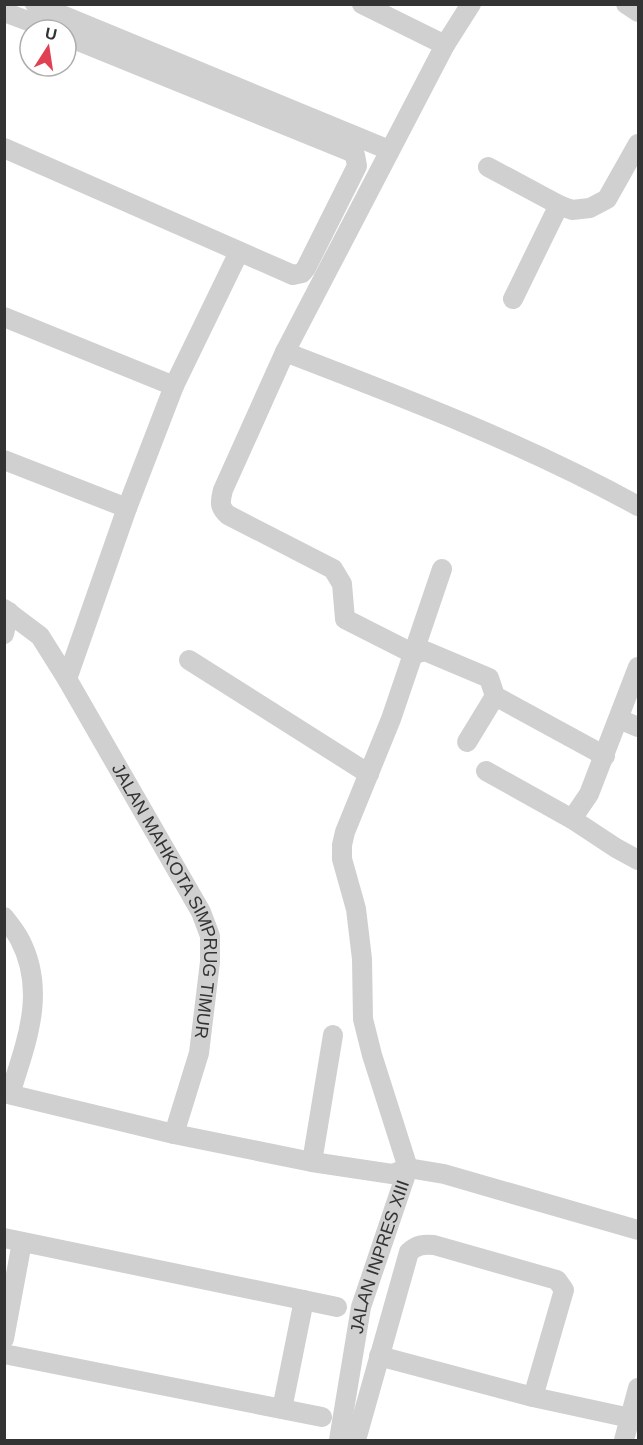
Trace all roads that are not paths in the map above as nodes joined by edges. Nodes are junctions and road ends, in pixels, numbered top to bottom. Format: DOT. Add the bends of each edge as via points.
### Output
graph roads {
  1 [pos="35,4"];
  2 [pos="363,4"];
  3 [pos="471,4"];
  4 [pos="626,4"];
  5 [pos="4,12"];
  6 [pos="639,12"];
  7 [pos="20,18"];
  8 [pos="78,41"];
  9 [pos="445,45"];
  10 [pos="639,144"];
  11 [pos="4,148"];
  12 [pos="389,150"];
  13 [pos="488,167"];
  14 [pos="559,205"];
  15 [pos="239,252"];
  16 [pos="513,299"];
  17 [pos="4,317"];
  18 [pos="285,352"];
  19 [pos="174,386"];
  20 [pos="4,460"];
  21 [pos="639,506"];
  22 [pos="127,508"];
  23 [pos="442,569"];
  24 [pos="7,611"];
  25 [pos="4,634"];
  26 [pos="414,654"];
  27 [pos="189,660"];
  28 [pos="639,667"];
  29 [pos="67,679"];
  30 [pos="495,696"];
  31 [pos="619,719"];
  32 [pos="639,727"];
  33 [pos="467,742"];
  34 [pos="605,756"];
  35 [pos="486,771"];
  36 [pos="369,774"];
  37 [pos="572,819"];
  38 [pos="639,860"];
  39 [pos="4,917"];
  40 [pos="333,1035"];
  41 [pos="7,1094"];
  42 [pos="174,1134"];
  43 [pos="312,1161"];
  44 [pos="408,1168"];
  45 [pos="639,1230"];
  46 [pos="13,1240"];
  47 [pos="304,1300"];
  48 [pos="337,1307"];
  49 [pos="4,1340"];
  50 [pos="4,1354"];
  51 [pos="380,1356"];
  52 [pos="638,1388"];
  53 [pos="533,1397"];
  54 [pos="282,1409"];
  55 [pos="322,1417"];
  56 [pos="630,1418"];
  57 [pos="339,1440"];
  58 [pos="356,1440"];
  59 [pos="624,1440"];
  1 -- 12 [label="street"];
  2 -- 9 [label="street"];
  3 -- 9 [label="street"];
  4 -- 6 [label="street"];
  5 -- 7 [label="street"];
  8 -- 15 [label="street" via="355,155 357,166 302,273 293,275"];
  9 -- 12 [label="street"];
  10 -- 14 [label="street" via="607,199 590,208 572,210"];
  11 -- 15 [label="street"];
  12 -- 18 [label="street"];
  13 -- 14 [label="street"];
  14 -- 16 [label="street"];
  15 -- 19 [label="street"];
  17 -- 19 [label="street"];
  18 -- 21 [label="street" via="431,408 580,474"];
  18 -- 26 [label="street" via="224,490 221,509 333,569 342,584 345,619"];
  19 -- 22 [label="street"];
  20 -- 22 [label="street"];
  22 -- 29 [label="street"];
  23 -- 26 [label="street"];
  24 -- 25 [label="street, JALAN MAHKOTA SIMPRUG TIMUR"];
  24 -- 29 [label="street, JALAN MAHKOTA SIMPRUG TIMUR" via="40,636"];
  26 -- 30 [label="street" via="425,651 489,678"];
  26 -- 36 [label="street"];
  27 -- 36 [label="street"];
  28 -- 31 [label="street"];
  29 -- 42 [label="street, JALAN MAHKOTA SIMPRUG TIMUR" via="201,912 210,936 199,1053"];
  30 -- 33 [label="street"];
  30 -- 34 [label="street"];
  31 -- 32 [label="street"];
  31 -- 34 [label="street"];
  34 -- 37 [label="street" via="589,794"];
  35 -- 37 [label="street"];
  36 -- 44 [label="street" via="345,832 342,859 356,909 363,1019"];
  37 -- 38 [label="street"];
  39 -- 41 [label="street" via="20,940 31,967 34,995 32,1015"];
  40 -- 43 [label="street"];
  41 -- 42 [label="street"];
  42 -- 43 [label="street"];
  43 -- 44 [label="street" via="392,1174"];
  44 -- 45 [label="street, JALAN INPRES XIII" via="444,1174"];
  44 -- 57 [label="street, JALAN INPRES XIII" via="361,1306"];
  46 -- 47 [label="street"];
  46 -- 49 [label="street"];
  47 -- 48 [label="street"];
  47 -- 54 [label="street"];
  50 -- 54 [label="street"];
  51 -- 53 [label="street"];
  51 -- 53 [label="street" via="409,1252 424,1244 434,1245 557,1280 564,1290"];
  51 -- 58 [label="street"];
  52 -- 56 [label="street"];
  53 -- 56 [label="street"];
  54 -- 55 [label="street"];
  56 -- 59 [label="street"];
}
